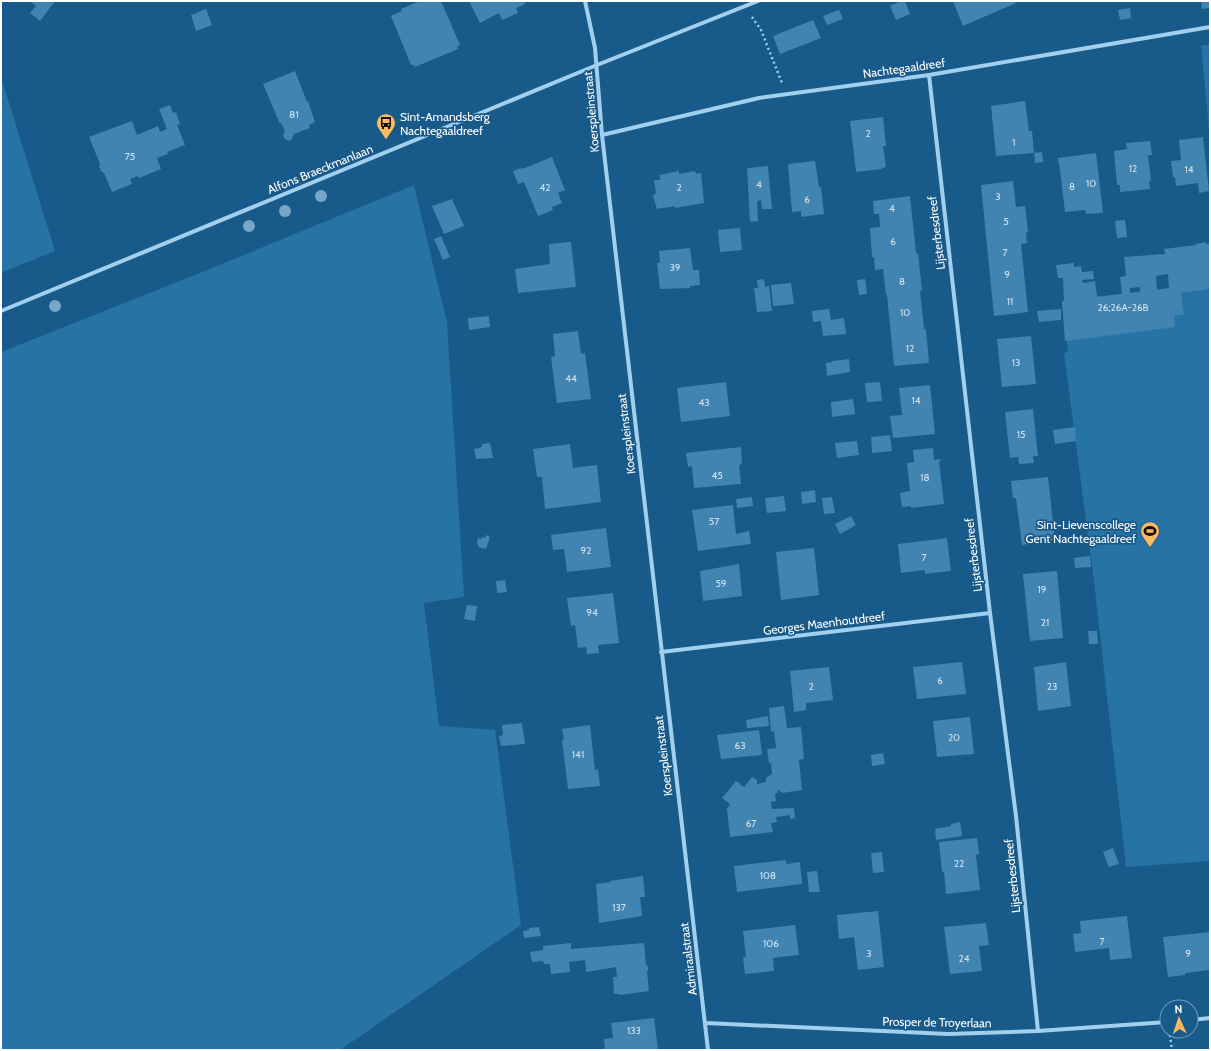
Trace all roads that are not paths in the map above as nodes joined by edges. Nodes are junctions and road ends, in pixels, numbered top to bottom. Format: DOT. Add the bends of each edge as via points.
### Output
graph roads {
  1 [pos="585,1"];
  2 [pos="758,1"];
  3 [pos="1210,27"];
  4 [pos="597,66"];
  5 [pos="929,76"];
  6 [pos="602,134"];
  7 [pos="1,311"];
  8 [pos="990,613"];
  9 [pos="661,652"];
  10 [pos="687,865"];
  11 [pos="1210,1018"];
  12 [pos="1199,1019"];
  13 [pos="706,1023"];
  14 [pos="1159,1023"];
  15 [pos="1038,1031"];
  16 [pos="708,1050"];
  1 -- 4 [label="street, Koerspleinstraat"];
  2 -- 4 [label="street, Alfons Braeckmanlaan"];
  3 -- 5 [label="street, Nachtegaaldreef"];
  4 -- 6 [label="street, Koerspleinstraat"];
  4 -- 7 [label="street, Alfons Braeckmanlaan"];
  5 -- 6 [label="street, Nachtegaaldreef" via="759,98"];
  5 -- 8 [label="street, Lijsterbesdreef"];
  6 -- 9 [label="street, Koerspleinstraat"];
  8 -- 9 [label="street, Georges Maenhoutdreef"];
  8 -- 15 [label="street, Lijsterbesdreef" via="1016,816"];
  9 -- 10 [label="street, Koerspleinstraat"];
  10 -- 13 [label="street, Admiraalstraat"];
  11 -- 12 [label="street"];
  13 -- 15 [label="street, Prosper de Troyerlaan" via="948,1034"];
  13 -- 16 [label="street, Admiraalstraat"];
  14 -- 15 [label="street, Prosper de Troyerlaan"];
}
